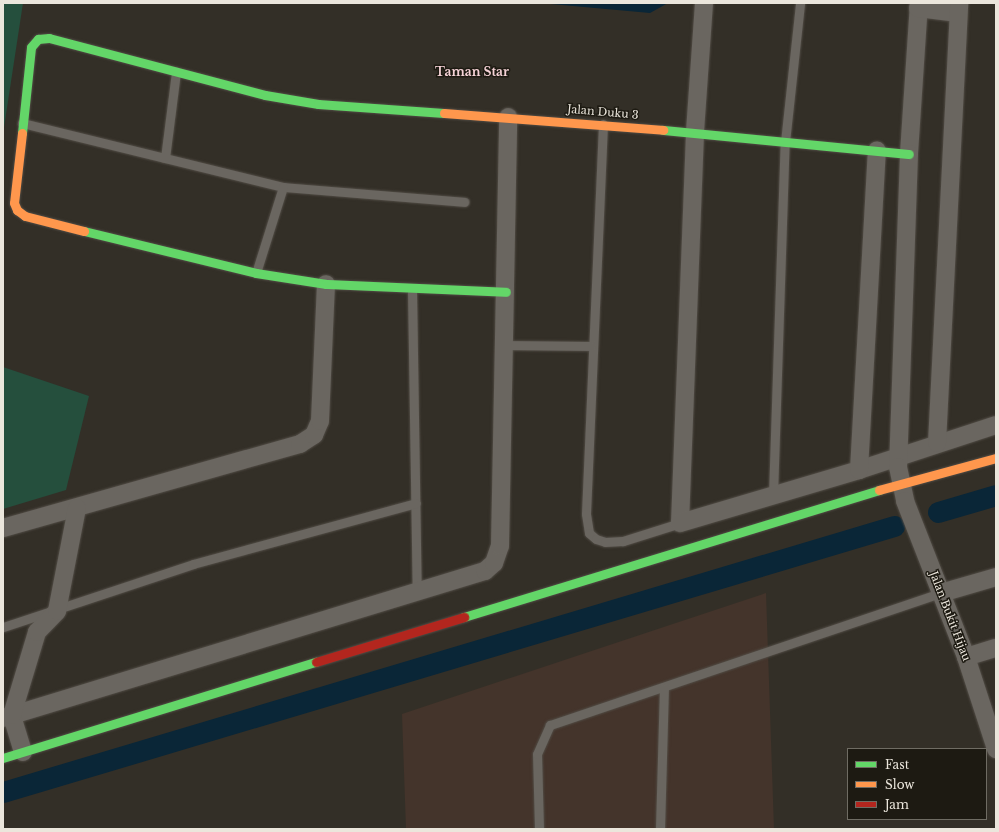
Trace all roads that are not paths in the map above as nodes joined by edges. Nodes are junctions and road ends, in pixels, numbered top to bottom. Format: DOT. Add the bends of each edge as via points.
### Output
graph roads {
  1 [pos="704,3"];
  2 [pos="800,3"];
  3 [pos="919,5"];
  4 [pos="958,8"];
  5 [pos="176,70"];
  6 [pos="508,117"];
  7 [pos="22,123"];
  8 [pos="603,124"];
  9 [pos="695,133"];
  10 [pos="785,142"];
  11 [pos="877,152"];
  12 [pos="909,154"];
  13 [pos="165,158"];
  14 [pos="283,187"];
  15 [pos="464,202"];
  16 [pos="256,273"];
  17 [pos="326,284"];
  18 [pos="412,289"];
  19 [pos="506,292"];
  20 [pos="504,345"];
  21 [pos="591,346"];
  22 [pos="996,425"];
  23 [pos="937,443"];
  24 [pos="899,457"];
  25 [pos="996,458"];
  26 [pos="859,470"];
  27 [pos="902,483"];
  28 [pos="773,495"];
  29 [pos="416,503"];
  30 [pos="77,508"];
  31 [pos="680,523"];
  32 [pos="3,528"];
  33 [pos="996,577"];
  34 [pos="417,591"];
  35 [pos="941,593"];
  36 [pos="57,611"];
  37 [pos="3,627"];
  38 [pos="996,648"];
  39 [pos="966,657"];
  40 [pos="664,688"];
  41 [pos="8,716"];
  42 [pos="993,728"];
  43 [pos="996,749"];
  44 [pos="23,752"];
  45 [pos="3,758"];
  46 [pos="539,829"];
  47 [pos="660,829"];
  1 -- 9 [label="street"];
  2 -- 10 [label="lane"];
  3 -- 4 [label="street"];
  3 -- 12 [label="street, Jalan Bukit Hijau"];
  4 -- 23 [label="street"];
  5 -- 6 [label="street, Jalan Duku 3" via="265,95 311,104"];
  5 -- 7 [label="street, Jalan Duku 3" via="49,38 38,39 31,47"];
  5 -- 13 [label="lane"];
  6 -- 8 [label="street, Jalan Duku 3"];
  6 -- 19 [label="street"];
  7 -- 13 [label="lane"];
  7 -- 16 [label="street, Jalan Duku 3" via="14,203 17,210 25,216"];
  8 -- 9 [label="street, Jalan Duku 3"];
  8 -- 21 [label="lane"];
  9 -- 10 [label="street, Jalan Duku 3"];
  9 -- 31 [label="street"];
  10 -- 11 [label="street, Jalan Duku 3"];
  10 -- 28 [label="lane"];
  11 -- 12 [label="street, Jalan Duku 3"];
  11 -- 26 [label="street"];
  12 -- 24 [label="street, Jalan Bukit Hijau"];
  13 -- 14 [label="lane"];
  14 -- 15 [label="lane"];
  14 -- 16 [label="lane"];
  16 -- 17 [label="street, Jalan Duku 3"];
  17 -- 18 [label="street, Jalan Duku 3"];
  17 -- 30 [label="street" via="320,421 314,435 300,444"];
  18 -- 19 [label="street, Jalan Duku 3"];
  18 -- 29 [label="lane"];
  19 -- 20 [label="street"];
  20 -- 21 [label="lane"];
  20 -- 34 [label="street" via="498,555 485,571"];
  21 -- 31 [label="lane" via="586,514 589,533 596,540 623,541"];
  22 -- 23 [label="street"];
  23 -- 24 [label="street"];
  24 -- 26 [label="street"];
  24 -- 27 [label="street, Jalan Bukit Hijau"];
  25 -- 27 [label="street"];
  26 -- 28 [label="street"];
  27 -- 35 [label="street, Jalan Bukit Hijau" via="905,501"];
  27 -- 44 [label="street"];
  28 -- 31 [label="street"];
  29 -- 34 [label="lane"];
  29 -- 36 [label="lane" via="193,564"];
  30 -- 32 [label="street"];
  30 -- 36 [label="street"];
  33 -- 35 [label="street"];
  34 -- 41 [label="street"];
  35 -- 39 [label="street, Jalan Bukit Hijau"];
  35 -- 40 [label="lane"];
  36 -- 37 [label="lane"];
  36 -- 41 [label="street" via="38,632"];
  38 -- 39 [label="street"];
  39 -- 42 [label="street, Jalan Bukit Hijau"];
  40 -- 46 [label="lane" via="550,726 537,754"];
  40 -- 47 [label="lane"];
  41 -- 44 [label="street"];
  42 -- 43 [label="street, Jalan Bukit Hijau"];
  44 -- 45 [label="street"];
}
